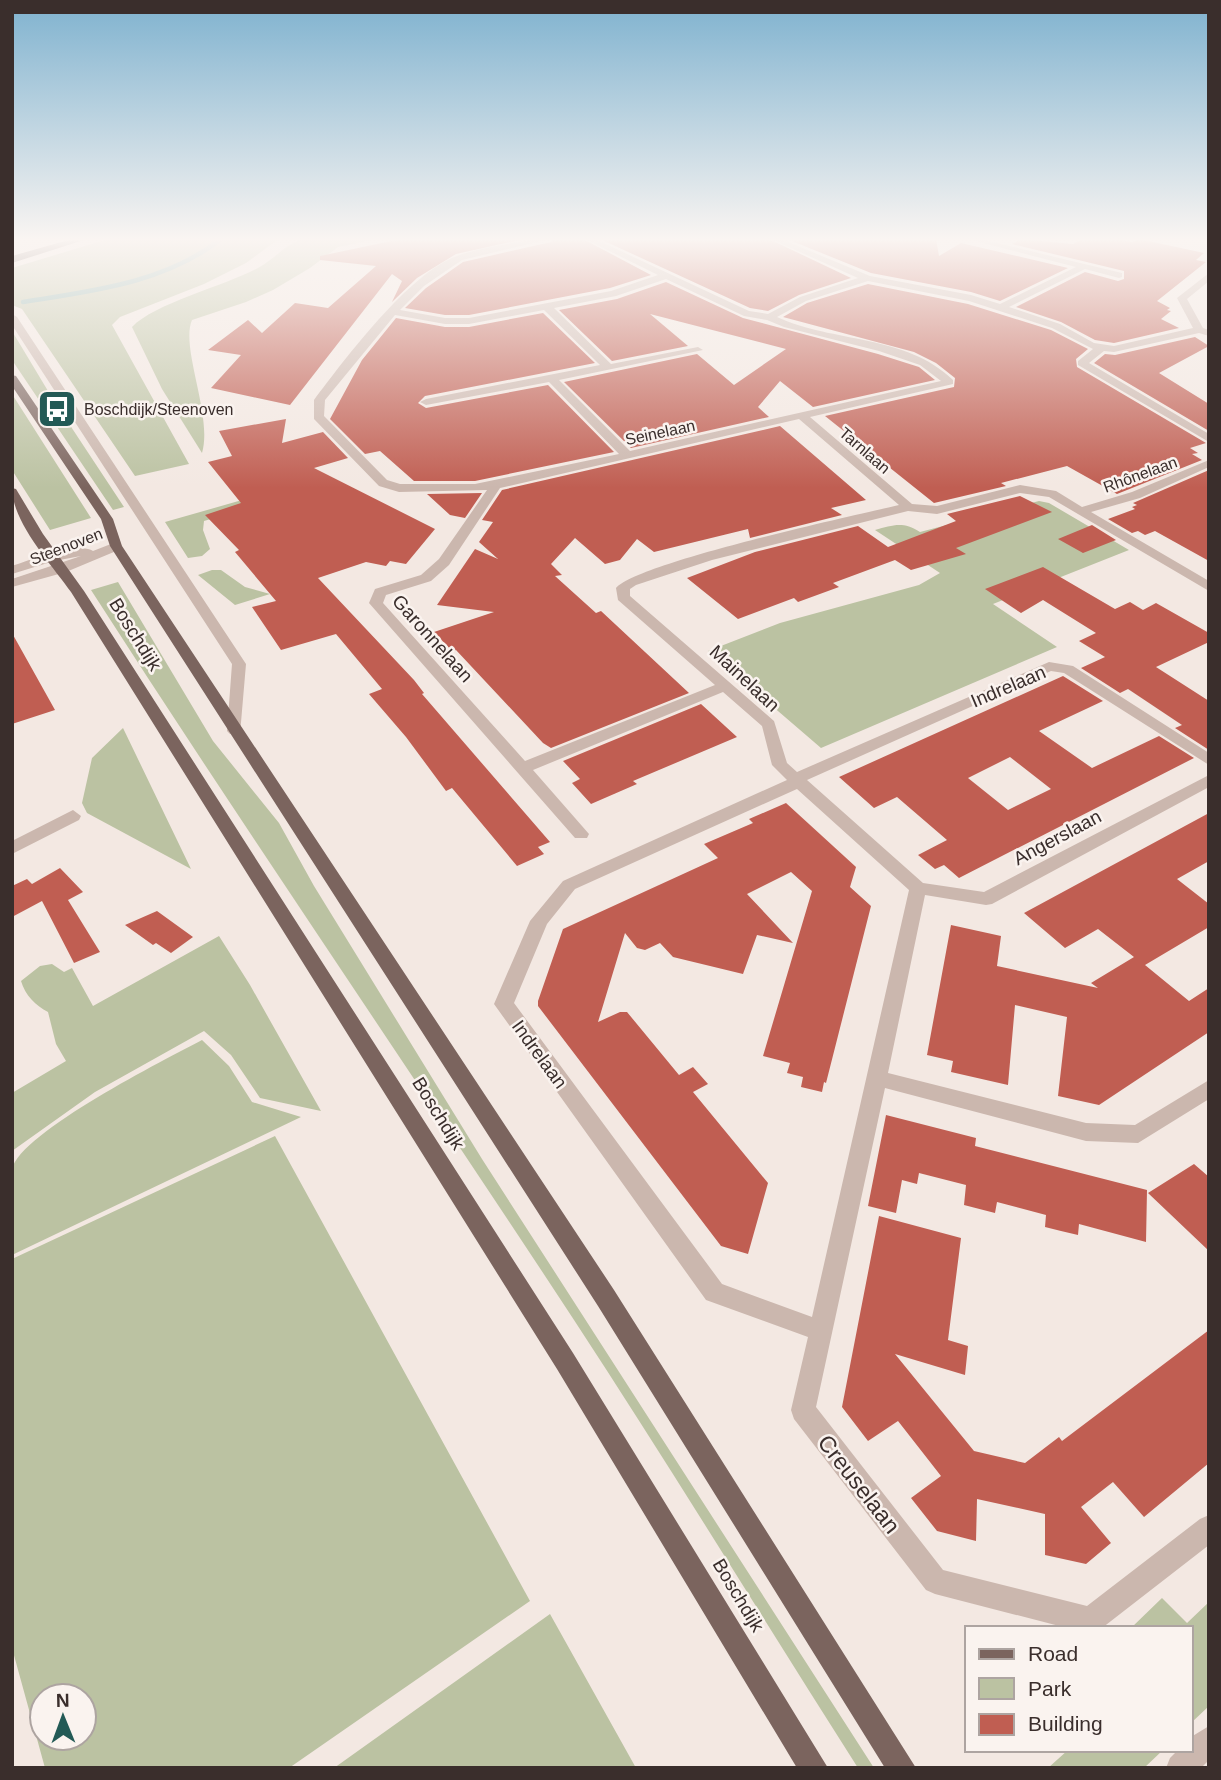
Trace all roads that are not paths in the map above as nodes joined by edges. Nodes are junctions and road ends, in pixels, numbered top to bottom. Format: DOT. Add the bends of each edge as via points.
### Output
graph roads {
  1 [pos="15,322"];
  2 [pos="384,322"];
  3 [pos="562,322"];
  4 [pos="779,322"];
  5 [pos="1044,322"];
  6 [pos="1204,332"];
  7 [pos="1100,349"];
  8 [pos="698,350"];
  9 [pos="608,368"];
  10 [pos="12,378"];
  11 [pos="551,378"];
  12 [pos="426,402"];
  13 [pos="803,417"];
  14 [pos="1209,439"];
  15 [pos="627,455"];
  16 [pos="1209,463"];
  17 [pos="496,485"];
  18 [pos="12,492"];
  19 [pos="908,507"];
  20 [pos="1080,511"];
  21 [pos="116,546"];
  22 [pos="57,563"];
  23 [pos="12,570"];
  24 [pos="12,583"];
  25 [pos="1209,587"];
  26 [pos="725,686"];
  27 [pos="235,731"];
  28 [pos="1209,760"];
  29 [pos="523,768"];
  30 [pos="797,780"];
  31 [pos="1209,780"];
  32 [pos="73,816"];
  33 [pos="581,834"];
  34 [pos="12,848"];
  35 [pos="918,888"];
  36 [pos="877,1078"];
  37 [pos="1209,1088"];
  38 [pos="821,1331"];
  39 [pos="1209,1528"];
  40 [pos="1209,1740"];
  41 [pos="814,1768"];
  42 [pos="902,1768"];
  43 [pos="1180,1768"];
  1 -- 27 [label="street" via="239,664"];
  2 -- 17 [label="street, Seinelaan" via="320,400 317,417 383,483 399,488"];
  3 -- 9 [label="street"];
  4 -- 13 [label="street, Seinelaan" via="924,363 949,382"];
  5 -- 7 [label="street"];
  6 -- 7 [label="street"];
  7 -- 14 [label="street" via="1082,363"];
  8 -- 9 [label="street"];
  9 -- 11 [label="street"];
  10 -- 21 [label="main road, Boschdijk" via="107,519"];
  11 -- 12 [label="street"];
  11 -- 15 [label="street"];
  13 -- 15 [label="street, Seinelaan"];
  13 -- 19 [label="street, Tarnlaan"];
  15 -- 17 [label="street, Seinelaan"];
  16 -- 20 [label="street, Rhônelaan" via="1136,495"];
  17 -- 29 [label="street, Garonnelaan" via="444,562 426,578 380,592 376,603"];
  18 -- 22 [label="main road, Boschdijk"];
  19 -- 20 [label="street, Mainelaan" via="937,510 1020,489 1052,494"];
  19 -- 26 [label="street, Mainelaan" via="707,556 622,589 623,597"];
  20 -- 25 [label="street, Mainelaan"];
  21 -- 22 [label="street, Steenoven"];
  21 -- 27 [label="main road, Boschdijk"];
  22 -- 23 [label="street, Steenoven"];
  22 -- 24 [label="street, Steenoven"];
  22 -- 41 [label="main road, Boschdijk" via="565,1361"];
  26 -- 29 [label="street"];
  26 -- 30 [label="street, Mainelaan" via="768,724 780,765"];
  27 -- 42 [label="main road, Boschdijk" via="606,1298"];
  28 -- 30 [label="street, Indrelaan" via="1068,669 1049,666"];
  29 -- 33 [label="street, Garonnelaan"];
  30 -- 35 [label="street, Mainelaan"];
  30 -- 38 [label="street, Indrelaan" via="569,885 539,921 504,1004 714,1292"];
  31 -- 35 [label="street, Angerslaan" via="986,899"];
  32 -- 34 [label="street"];
  35 -- 36 [label="street"];
  36 -- 37 [label="street" via="1086,1132 1138,1134"];
  36 -- 38 [label="street, Creuselaan"];
  38 -- 39 [label="street, Creuselaan" via="803,1410 934,1581 1090,1620"];
  40 -- 43 [label="street"];
}
